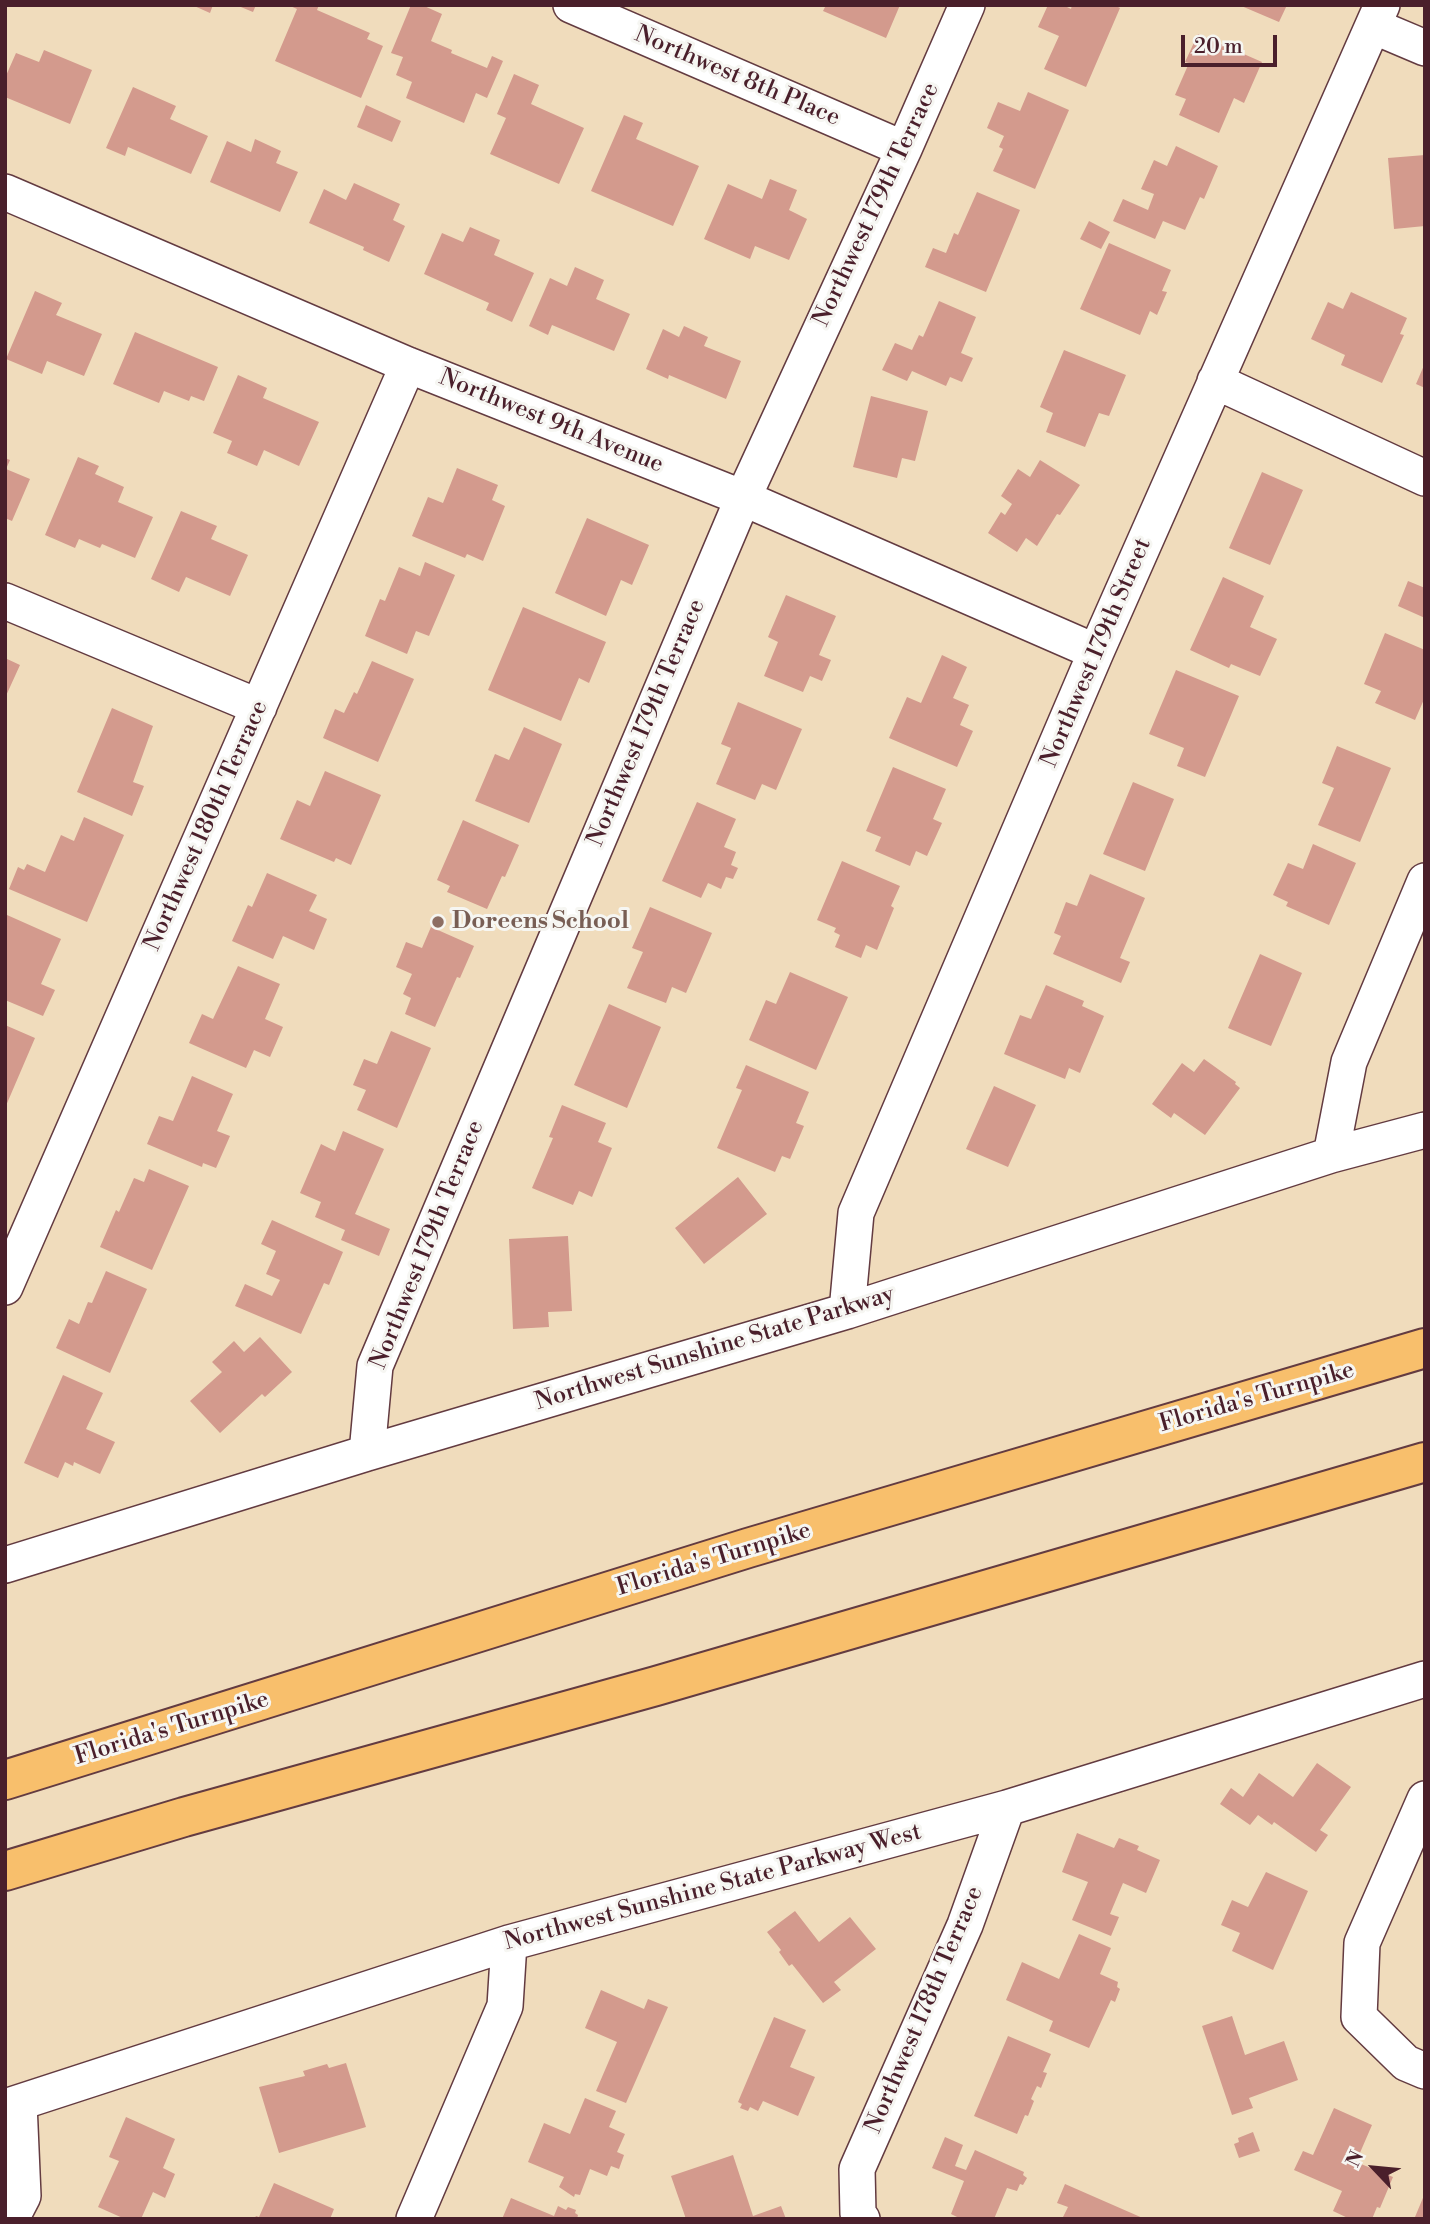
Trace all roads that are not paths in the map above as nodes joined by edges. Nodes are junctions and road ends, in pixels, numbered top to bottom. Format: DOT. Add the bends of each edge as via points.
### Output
graph roads {
  1 [pos="570,5"];
  2 [pos="967,5"];
  3 [pos="1378,15"];
  4 [pos="1425,48"];
  5 [pos="904,149"];
  6 [pos="5,192"];
  7 [pos="408,365"];
  8 [pos="1215,381"];
  9 [pos="1425,478"];
  10 [pos="743,498"];
  11 [pos="5,601"];
  12 [pos="1096,652"];
  13 [pos="259,707"];
  14 [pos="1425,881"];
  15 [pos="1425,1130"];
  16 [pos="1331,1155"];
  17 [pos="5,1287"];
  18 [pos="847,1311"];
  19 [pos="1425,1348"];
  20 [pos="367,1453"];
  21 [pos="1425,1462"];
  22 [pos="5,1565"];
  23 [pos="1425,1679"];
  24 [pos="5,1780"];
  25 [pos="1425,1799"];
  26 [pos="1007,1808"];
  27 [pos="5,1871"];
  28 [pos="509,1943"];
  29 [pos="1425,2071"];
  30 [pos="12,2105"];
  31 [pos="860,2216"];
  32 [pos="11,2219"];
  33 [pos="414,2219"];
  1 -- 5 [label="street, Northwest 8th Place"];
  2 -- 5 [label="street, Northwest 179th Terrace"];
  3 -- 4 [label="street"];
  3 -- 8 [label="street, Northwest 179th Street"];
  5 -- 10 [label="street, Northwest 179th Terrace"];
  6 -- 7 [label="street, Northwest 9th Avenue"];
  7 -- 10 [label="street, Northwest 9th Avenue"];
  7 -- 13 [label="street, Northwest 180th Terrace"];
  8 -- 9 [label="street"];
  8 -- 12 [label="street, Northwest 179th Street"];
  10 -- 12 [label="street, Northwest 9th Avenue"];
  10 -- 20 [label="street, Northwest 179th Terrace" via="375,1366"];
  11 -- 13 [label="street"];
  12 -- 18 [label="street, Northwest 179th Street" via="856,1213"];
  13 -- 17 [label="street, Northwest 180th Terrace"];
  14 -- 16 [label="street" via="1349,1062"];
  15 -- 16 [label="street, Northwest Sunshine State Parkway"];
  16 -- 18 [label="street, Northwest Sunshine State Parkway"];
  18 -- 20 [label="street, Northwest Sunshine State Parkway"];
  19 -- 24 [label="highway, Florida's Turnpike" via="748,1548"];
  20 -- 22 [label="street, Northwest Sunshine State Parkway"];
  21 -- 27 [label="highway"];
  23 -- 26 [label="street, Northwest Sunshine State Parkway West"];
  25 -- 29 [label="street" via="1362,1943 1359,2017 1406,2063"];
  26 -- 28 [label="street, Northwest Sunshine State Parkway West"];
  26 -- 31 [label="street, Northwest 178th Terrace" via="965,1925 857,2169"];
  28 -- 30 [label="street, Northwest Sunshine State Parkway West"];
  28 -- 33 [label="street" via="505,2006"];
  30 -- 32 [label="street" via="23,2196"];
}
